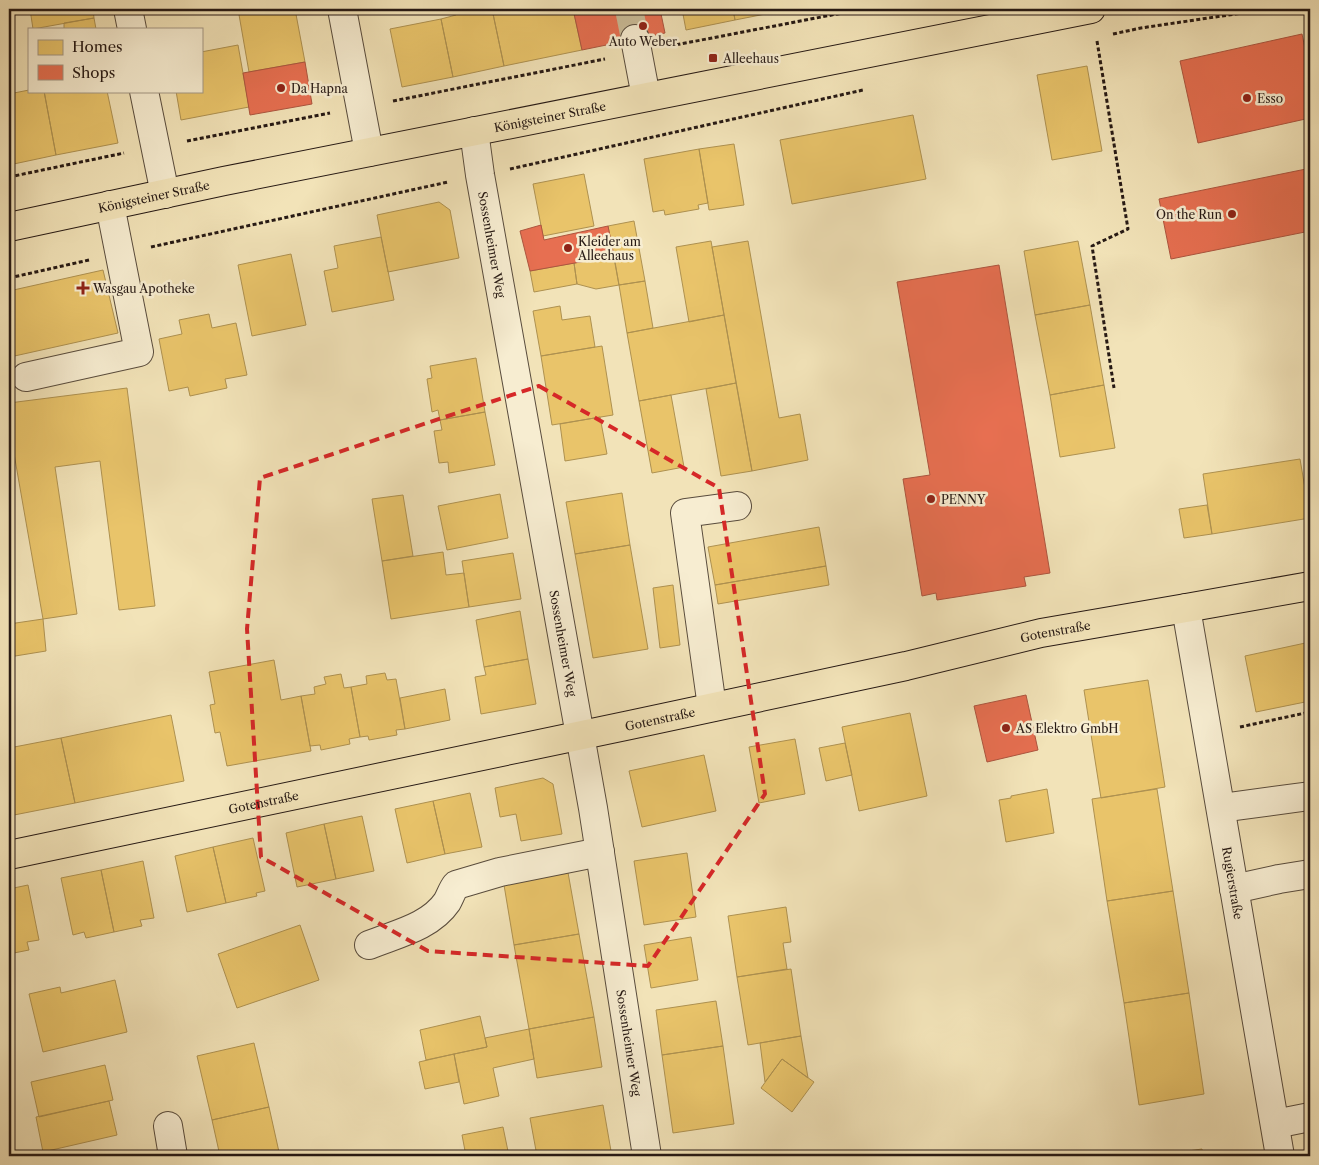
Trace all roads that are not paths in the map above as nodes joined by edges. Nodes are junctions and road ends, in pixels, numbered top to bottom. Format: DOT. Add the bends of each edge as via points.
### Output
graph roads {
  1 [pos="128,9"];
  2 [pos="342,9"];
  3 [pos="1091,9"];
  4 [pos="132,28"];
  5 [pos="636,46"];
  6 [pos="144,92"];
  7 [pos="646,97"];
  8 [pos="474,131"];
  9 [pos="369,152"];
  10 [pos="165,194"];
  11 [pos="110,205"];
  12 [pos="9,227"];
  13 [pos="26,377"];
  14 [pos="737,506"];
  15 [pos="1310,586"];
  16 [pos="1186,608"];
  17 [pos="712,707"];
  18 [pos="581,735"];
  19 [pos="1310,796"];
  20 [pos="1221,808"];
  21 [pos="600,852"];
  22 [pos="9,855"];
  23 [pos="1310,874"];
  24 [pos="1234,889"];
  25 [pos="370,944"];
  26 [pos="1310,1117"];
  27 [pos="1275,1124"];
  28 [pos="168,1126"];
  29 [pos="173,1156"];
  30 [pos="647,1156"];
  31 [pos="1280,1156"];
  1 -- 4 [label="street"];
  2 -- 9 [label="street"];
  3 -- 7 [label="main road, Königsteiner Straße"];
  5 -- 7 [label="street"];
  6 -- 10 [label="street"];
  7 -- 8 [label="main road, Königsteiner Straße"];
  8 -- 9 [label="main road, Königsteiner Straße"];
  8 -- 18 [label="street, Sossenheimer Weg"];
  9 -- 10 [label="main road, Königsteiner Straße"];
  10 -- 11 [label="main road, Königsteiner Straße"];
  11 -- 12 [label="main road, Königsteiner Straße"];
  11 -- 13 [label="street" via="139,352"];
  14 -- 17 [label="street" via="685,513"];
  15 -- 16 [label="main road, Gotenstraße"];
  16 -- 17 [label="main road, Gotenstraße" via="1041,633 906,666"];
  16 -- 20 [label="street, Rugierstraße"];
  17 -- 18 [label="main road, Gotenstraße"];
  18 -- 21 [label="street, Sossenheimer Weg"];
  18 -- 22 [label="main road, Gotenstraße"];
  19 -- 20 [label="street"];
  20 -- 24 [label="street, Rugierstraße"];
  21 -- 25 [label="street" via="500,872 456,885 437,913 424,924"];
  21 -- 30 [label="street, Sossenheimer Weg"];
  23 -- 24 [label="street"];
  24 -- 27 [label="street, Rugierstraße"];
  26 -- 27 [label="street"];
  27 -- 31 [label="street, Rugierstraße"];
  28 -- 29 [label="street"];
}
